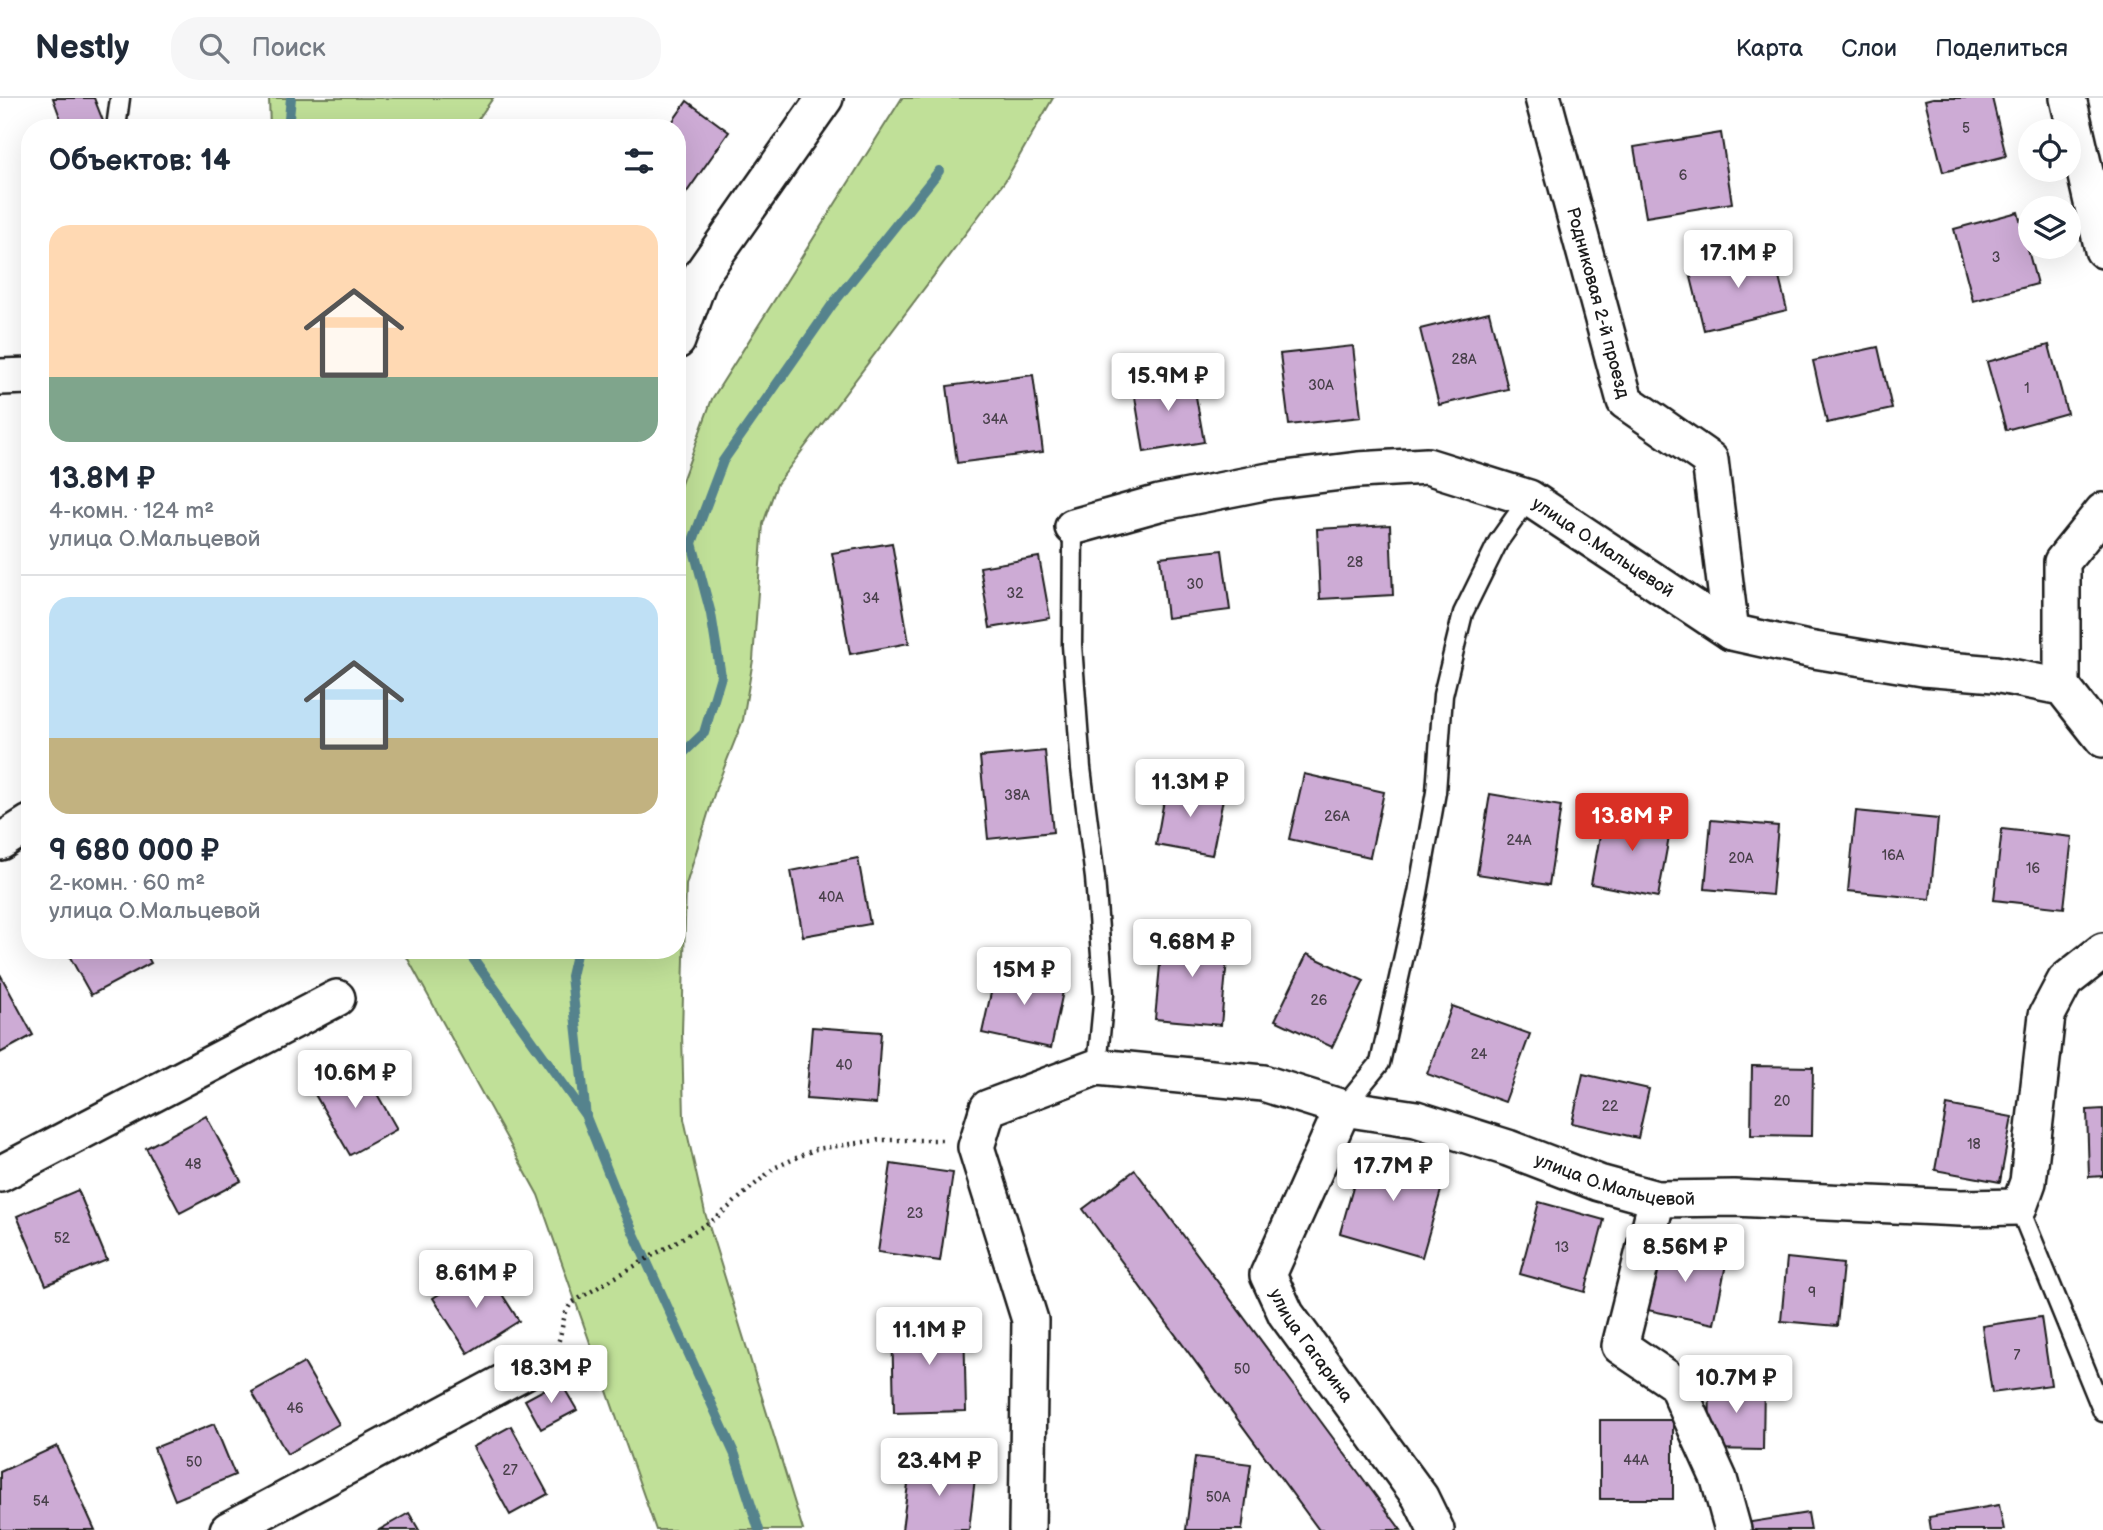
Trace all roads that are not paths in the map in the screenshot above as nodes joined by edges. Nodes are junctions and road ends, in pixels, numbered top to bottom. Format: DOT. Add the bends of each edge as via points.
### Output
graph roads {
  1 [pos="120,98"];
  2 [pos="825,98"];
  3 [pos="1543,98"];
  4 [pos="2068,98"];
  5 [pos="117,119"];
  6 [pos="2103,250"];
  7 [pos="686,316"];
  8 [pos="21,376"];
  9 [pos="0,377"];
  10 [pos="1529,498"];
  11 [pos="2103,511"];
  12 [pos="1073,527"];
  13 [pos="1731,632"];
  14 [pos="2062,687"];
  15 [pos="2103,739"];
  16 [pos="21,829"];
  17 [pos="0,842"];
  18 [pos="2103,951"];
  19 [pos="337,998"];
  20 [pos="1097,1067"];
  21 [pos="1343,1108"];
  22 [pos="0,1174"];
  23 [pos="1657,1199"];
  24 [pos="2019,1207"];
  25 [pos="525,1371"];
  26 [pos="2103,1412"];
  27 [pos="228,1530"];
  28 [pos="1027,1530"];
  29 [pos="1436,1530"];
  30 [pos="1733,1530"];
  1 -- 5 [label="lane"];
  2 -- 7 [label="street" via="701,275"];
  3 -- 13 [label="street, Родниковая 2-й проезд" via="1625,401 1710,460"];
  4 -- 6 [label="street"];
  8 -- 9 [label="street"];
  10 -- 12 [label="street, улица О.Мальцевой" via="1427,466 1358,470 1269,481 1159,503"];
  10 -- 13 [label="street, улица О.Мальцевой"];
  10 -- 21 [label="lane" via="1498,542 1463,613 1443,695 1436,792 1418,893 1380,1063"];
  11 -- 14 [label="street" via="2062,562"];
  12 -- 20 [label="lane" via="1072,645 1104,994"];
  13 -- 14 [label="street, улица О.Мальцевой" via="1808,649"];
  14 -- 15 [label="street"];
  16 -- 17 [label="street"];
  18 -- 24 [label="street" via="2065,981 2047,1014 2028,1182"];
  19 -- 22 [label="street"];
  20 -- 21 [label="street, улица О.Мальцевой" via="1264,1083"];
  20 -- 28 [label="street, улица О.Мальцевой" via="988,1108 976,1147 1030,1320"];
  21 -- 23 [label="street, улица О.Мальцевой" via="1416,1119"];
  21 -- 29 [label="street, улица Гагарина" via="1268,1275 1286,1314 1420,1497"];
  23 -- 24 [label="street, улица О.Мальцевой"];
  23 -- 30 [label="street" via="1620,1346 1676,1384 1719,1479"];
  24 -- 26 [label="lane"];
  25 -- 27 [label="street"];
}
